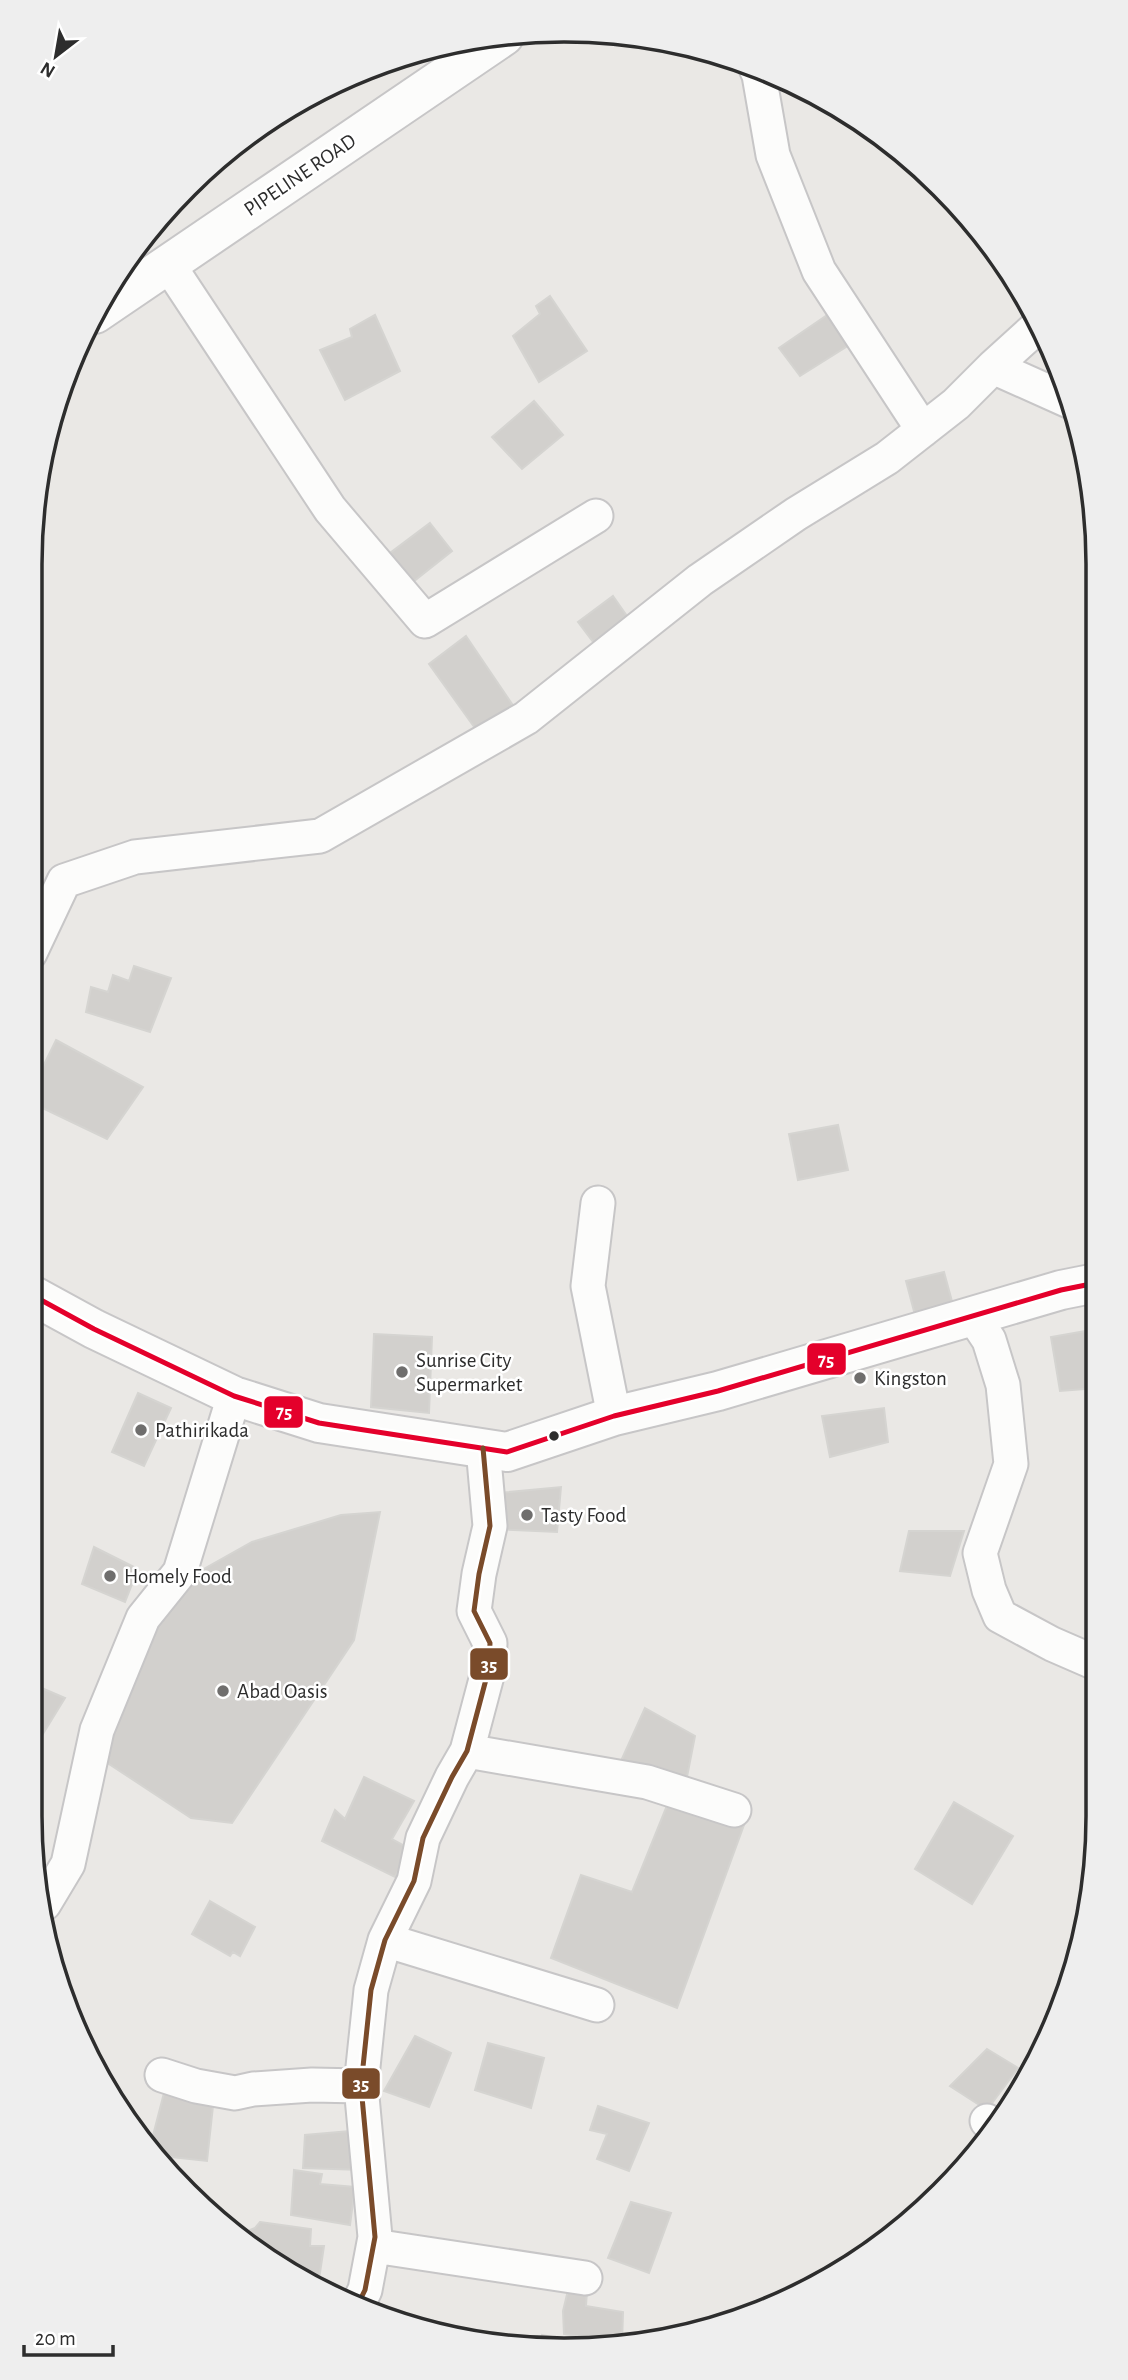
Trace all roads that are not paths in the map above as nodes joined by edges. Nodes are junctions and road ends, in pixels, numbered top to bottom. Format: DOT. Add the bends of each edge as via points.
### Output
graph roads {
  1 [pos="487,48"];
  2 [pos="760,80"];
  3 [pos="168,264"];
  4 [pos="113,302"];
  5 [pos="1031,332"];
  6 [pos="993,367"];
  7 [pos="1058,396"];
  8 [pos="923,430"];
  9 [pos="596,516"];
  10 [pos="42,928"];
  11 [pos="598,1203"];
  12 [pos="1086,1285"];
  13 [pos="42,1301"];
  14 [pos="973,1316"];
  15 [pos="234,1396"];
  16 [pos="614,1416"];
  17 [pos="483,1448"];
  18 [pos="1086,1659"];
  19 [pos="467,1751"];
  20 [pos="734,1810"];
  21 [pos="48,1897"];
  22 [pos="385,1940"];
  23 [pos="597,2005"];
  24 [pos="162,2075"];
  25 [pos="361,2086"];
  26 [pos="374,2246"];
  27 [pos="585,2278"];
  28 [pos="362,2297"];
  1 -- 3 [label="main road, PIPELINE ROAD"];
  2 -- 8 [label="street" via="773,155 819,271"];
  3 -- 4 [label="main road, PIPELINE ROAD"];
  3 -- 9 [label="street" via="330,509 425,621"];
  5 -- 6 [label="street"];
  6 -- 7 [label="street"];
  6 -- 8 [label="street"];
  8 -- 10 [label="street" via="700,580 526,718 320,836 135,857 64,881"];
  11 -- 16 [label="street" via="588,1286"];
  12 -- 14 [label="main road"];
  13 -- 15 [label="main road"];
  14 -- 16 [label="main road" via="718,1391"];
  14 -- 18 [label="street" via="989,1340 1003,1385 1011,1464 980,1553 989,1590 1000,1616"];
  15 -- 17 [label="main road" via="319,1423"];
  15 -- 21 [label="street" via="180,1572 144,1618 97,1730 68,1864"];
  16 -- 17 [label="main road" via="507,1452"];
  17 -- 19 [label="street" via="490,1526 474,1611 490,1643 489,1668"];
  19 -- 20 [label="street" via="647,1782"];
  19 -- 22 [label="street" via="423,1838 414,1881"];
  22 -- 23 [label="street"];
  22 -- 25 [label="street" via="371,1990"];
  24 -- 25 [label="street" via="235,2093 312,2085"];
  25 -- 26 [label="street"];
  26 -- 27 [label="street"];
  26 -- 28 [label="street"];
}
